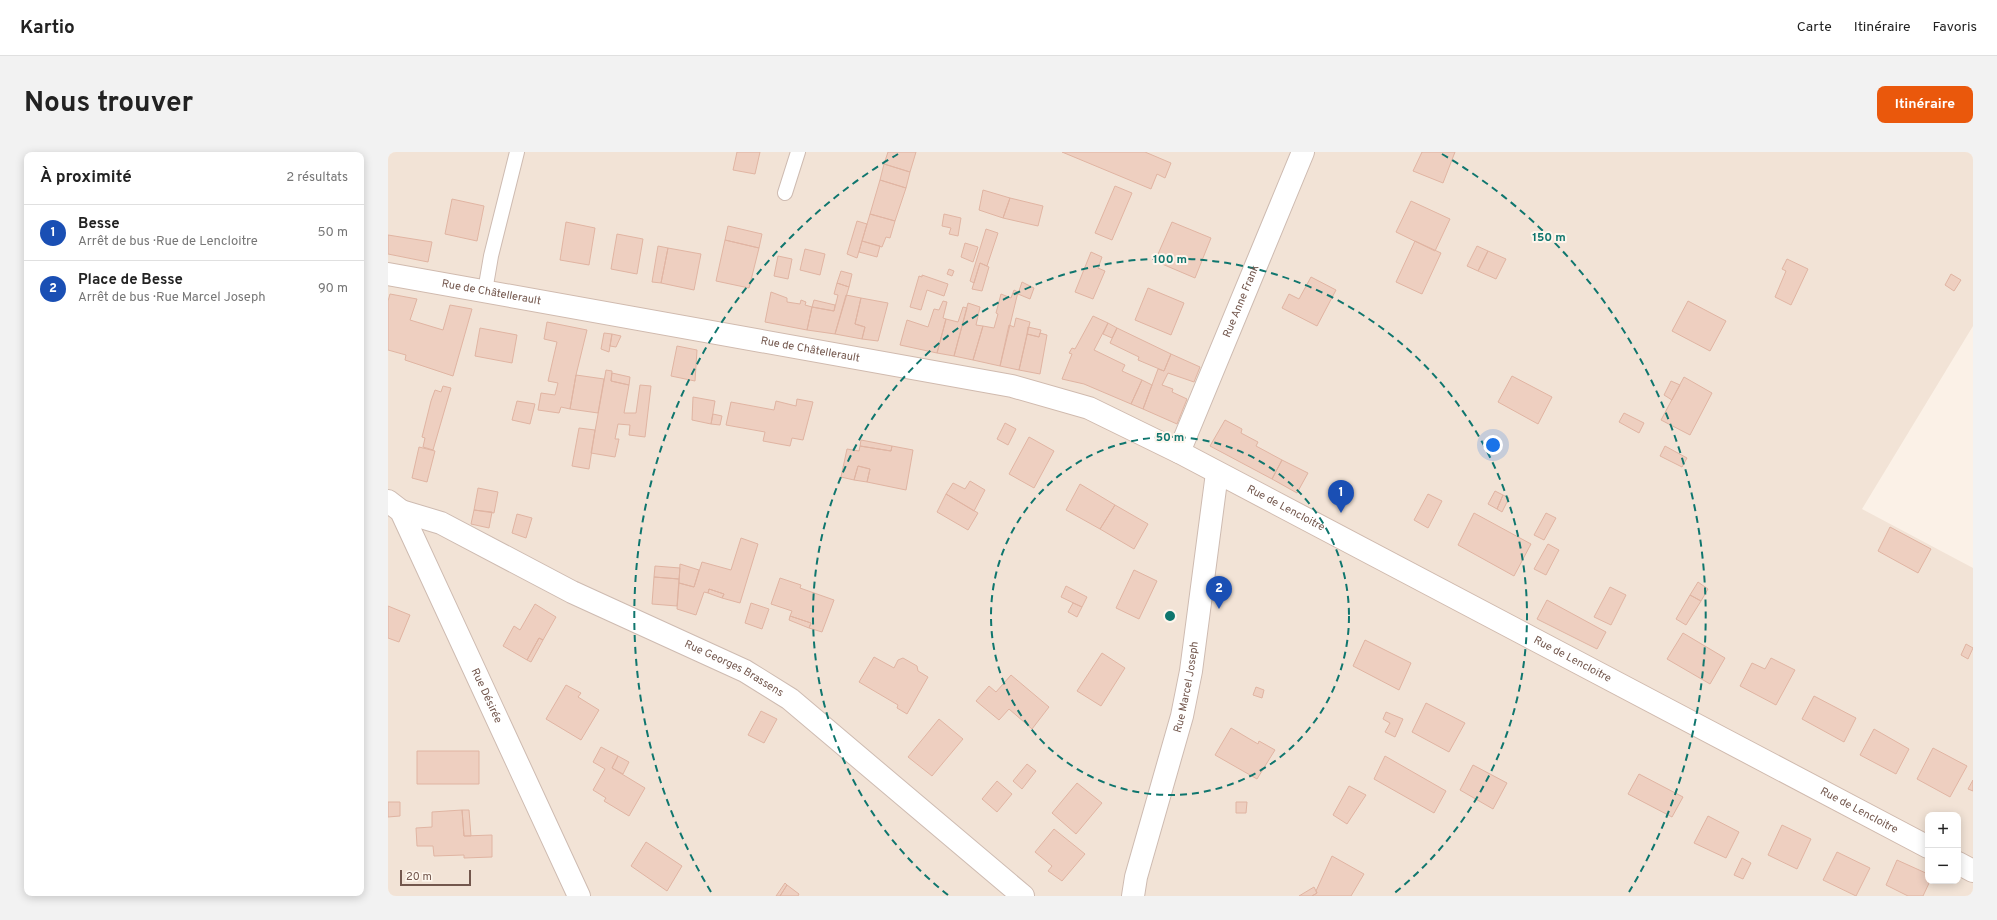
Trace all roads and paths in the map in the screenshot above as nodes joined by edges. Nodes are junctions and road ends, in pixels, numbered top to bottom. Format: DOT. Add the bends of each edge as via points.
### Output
graph roads {
  1 [pos="517,152"];
  2 [pos="798,152"];
  3 [pos="1303,152"];
  4 [pos="785,194"];
  5 [pos="388,274"];
  6 [pos="485,291"];
  7 [pos="1179,452"];
  8 [pos="1218,473"];
  9 [pos="395,506"];
  10 [pos="1925,845"];
  11 [pos="1961,865"];
  12 [pos="1973,871"];
  13 [pos="579,896"];
  14 [pos="1023,896"];
  15 [pos="1133,896"];
  1 -- 6 [label="lane" via="491,256"];
  2 -- 4 [label="lane"];
  3 -- 7 [label="street, Rue Anne Frank"];
  5 -- 6 [label="street, Rue de Châtellerault"];
  6 -- 7 [label="street, Rue de Châtellerault" via="1012,386 1089,408"];
  7 -- 8 [label="street, Rue de Châtellerault"];
  8 -- 10 [label="street, Rue de Lencloitre"];
  8 -- 15 [label="street, Rue Marcel Joseph" via="1191,671 1182,716 1136,877"];
  9 -- 13 [label="street, Rue Désirée"];
  9 -- 14 [label="street, Rue Georges Brassens" via="441,522 572,592 745,671 790,699"];
  11 -- 12 [label="street"];
}
